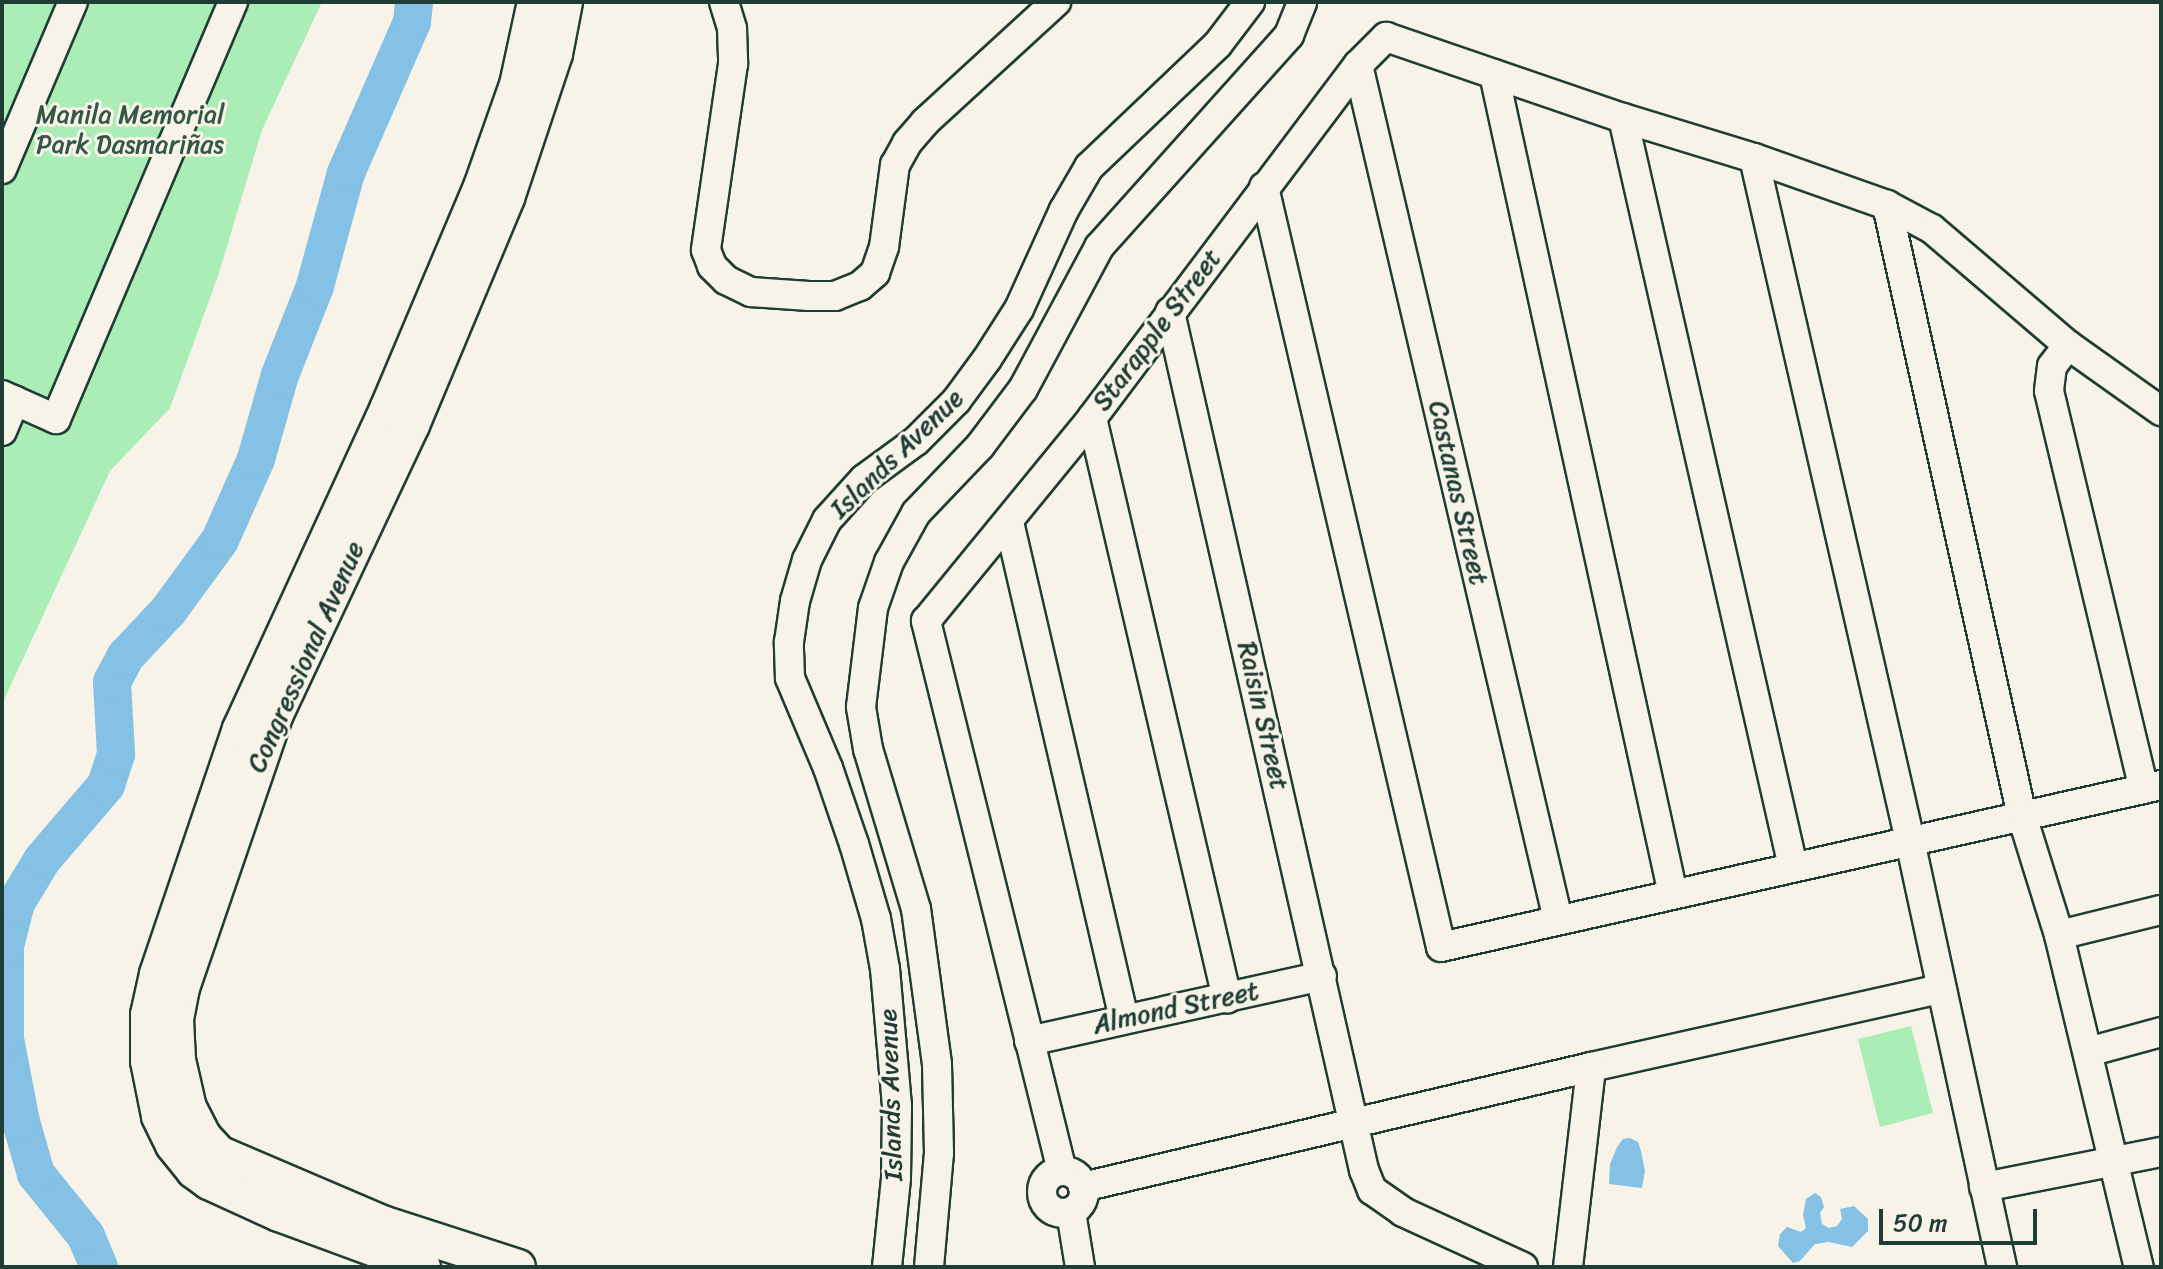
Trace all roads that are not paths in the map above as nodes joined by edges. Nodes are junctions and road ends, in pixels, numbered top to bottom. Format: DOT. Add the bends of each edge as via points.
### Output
graph roads {
  1 [pos="73,2"];
  2 [pos="233,2"];
  3 [pos="535,2"];
  4 [pos="565,2"];
  5 [pos="724,2"];
  6 [pos="1056,2"];
  7 [pos="1250,2"];
  8 [pos="1302,2"];
  9 [pos="1358,65"];
  10 [pos="1494,74"];
  11 [pos="1623,118"];
  12 [pos="1754,158"];
  13 [pos="2,169"];
  14 [pos="1264,187"];
  15 [pos="1887,205"];
  16 [pos="1170,312"];
  17 [pos="2068,345"];
  18 [pos="8,398"];
  19 [pos="2161,411"];
  20 [pos="1092,418"];
  21 [pos="2,431"];
  22 [pos="1009,522"];
  23 [pos="2152,787"];
  24 [pos="2022,816"];
  25 [pos="1910,841"];
  26 [pos="1793,867"];
  27 [pos="1673,894"];
  28 [pos="916,909"];
  29 [pos="2161,910"];
  30 [pos="876,919"];
  31 [pos="1558,920"];
  32 [pos="2059,935"];
  33 [pos="1322,976"];
  34 [pos="1941,989"];
  35 [pos="1227,998"];
  36 [pos="1124,1019"];
  37 [pos="2161,1032"];
  38 [pos="1029,1041"];
  39 [pos="2088,1052"];
  40 [pos="1591,1067"];
  41 [pos="1352,1122"];
  42 [pos="2161,1152"];
  43 [pos="2111,1162"];
  44 [pos="1984,1187"];
  45 [pos="1072,1190"];
  46 [pos="423,1267"];
  47 [pos="518,1267"];
  48 [pos="887,1267"];
  49 [pos="929,1267"];
  50 [pos="1080,1267"];
  51 [pos="1523,1267"];
  52 [pos="1568,1267"];
  53 [pos="2002,1267"];
  54 [pos="2139,1267"];
  1 -- 13 [label="street"];
  2 -- 18 [label="street" via="56,419"];
  3 -- 46 [label="main road, Congressional Avenue" via="517,85 481,187 388,407 240,729 148,1015 148,1061 159,1116 194,1171 279,1214"];
  4 -- 47 [label="main road, Congressional Avenue" via="555,54 507,198 412,425 272,725 176,1019 189,1108 198,1129 219,1153 382,1223"];
  5 -- 6 [label="street" via="732,29 733,64 706,250 726,280 751,292 809,296 835,296 875,273 884,247 895,165 907,143"];
  7 -- 30 [label="street, Islands Avenue" via="1218,44 1089,167 1019,309 987,359 956,401 916,441 864,479 827,520 807,560 793,615 790,678 828,768"];
  8 -- 28 [label="street, Islands Avenue" via="1289,35 1099,247 1023,389 980,446 916,513 889,562 873,608 861,707 868,749"];
  9 -- 10 [label="street, Starapple Street" via="1386,37"];
  9 -- 14 [label="street, Starapple Street"];
  9 -- 31 [label="street, Castanas Street"];
  10 -- 11 [label="street"];
  10 -- 27 [label="street"];
  11 -- 12 [label="street"];
  11 -- 26 [label="street"];
  12 -- 15 [label="street"];
  12 -- 25 [label="street"];
  14 -- 16 [label="street, Starapple Street"];
  14 -- 31 [label="street" via="1441,947"];
  15 -- 17 [label="street" via="1932,229"];
  15 -- 24 [label="street"];
  16 -- 20 [label="street, Starapple Street"];
  16 -- 33 [label="street, Raisin Street"];
  17 -- 19 [label="street"];
  17 -- 23 [label="street" via="2052,366 2049,391"];
  18 -- 21 [label="street"];
  20 -- 22 [label="street, Starapple Street"];
  20 -- 35 [label="street"];
  22 -- 36 [label="street"];
  22 -- 38 [label="street, Starapple Street" via="926,621"];
  23 -- 24 [label="street"];
  24 -- 25 [label="street"];
  24 -- 32 [label="street"];
  25 -- 26 [label="street"];
  25 -- 34 [label="street"];
  26 -- 27 [label="street"];
  27 -- 31 [label="street"];
  28 -- 30 [label="street"];
  28 -- 49 [label="street, Islands Avenue" via="940,1110"];
  29 -- 32 [label="street"];
  30 -- 48 [label="street, Islands Avenue" via="897,1106"];
  32 -- 39 [label="street"];
  33 -- 35 [label="street, Almond Street"];
  33 -- 41 [label="street, Raisin Street"];
  34 -- 40 [label="street"];
  34 -- 44 [label="street"];
  35 -- 36 [label="street, Almond Street"];
  36 -- 38 [label="street, Almond Street"];
  37 -- 39 [label="street"];
  38 -- 45 [label="street"];
  39 -- 43 [label="street"];
  40 -- 41 [label="street"];
  40 -- 52 [label="street"];
  41 -- 45 [label="street"];
  41 -- 51 [label="street, Raisin Street" via="1372,1190 1403,1212"];
  42 -- 43 [label="street"];
  43 -- 44 [label="street"];
  43 -- 54 [label="street"];
  44 -- 53 [label="street"];
  45 -- 50 [label="street"];
}
